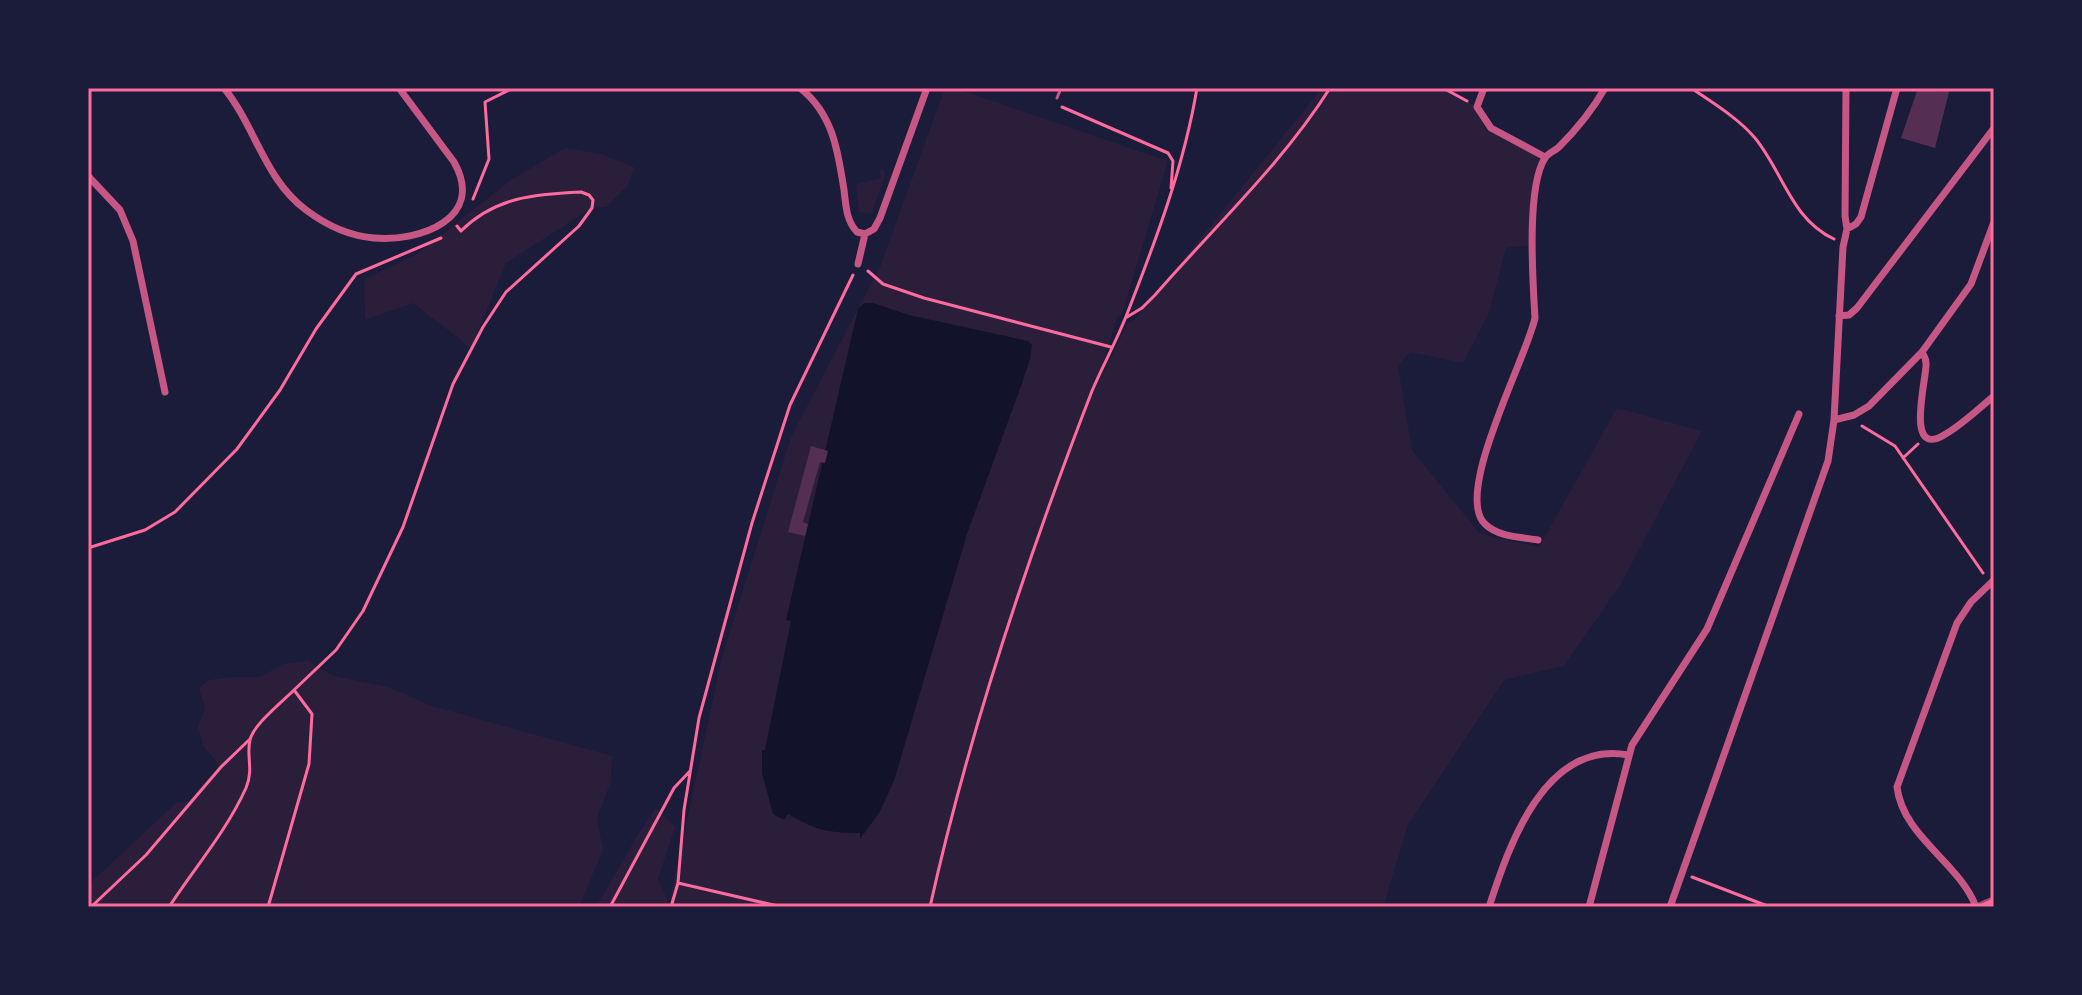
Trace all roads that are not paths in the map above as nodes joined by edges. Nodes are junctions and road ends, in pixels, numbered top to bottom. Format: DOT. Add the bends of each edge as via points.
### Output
graph roads {
  1 [pos="224,88"];
  2 [pos="399,88"];
  3 [pos="800,88"];
  4 [pos="927,88"];
  5 [pos="1061,88"];
  6 [pos="1484,88"];
  7 [pos="1605,88"];
  8 [pos="1846,88"];
  9 [pos="1897,88"];
  10 [pos="1057,98"];
  11 [pos="1994,128"];
  12 [pos="1545,157"];
  13 [pos="88,176"];
  14 [pos="1994,222"];
  15 [pos="1847,229"];
  16 [pos="865,234"];
  17 [pos="858,264"];
  18 [pos="1839,316"];
  19 [pos="1922,352"];
  20 [pos="165,392"];
  21 [pos="1994,396"];
  22 [pos="1799,414"];
  23 [pos="1834,420"];
  24 [pos="1538,540"];
  25 [pos="1992,582"];
  26 [pos="1628,755"];
  27 [pos="1994,902"];
  28 [pos="1489,907"];
  29 [pos="1589,907"];
  30 [pos="1670,907"];
  31 [pos="1976,907"];
  32 [pos="1982,907"];
  1 -- 2 [label="street" via="295,202 341,231 398,239 441,225 456,210 462,189 454,162"];
  3 -- 16 [label="street" via="829,123 848,217 857,232"];
  4 -- 16 [label="street" via="877,224"];
  5 -- 10 [label="lane"];
  6 -- 12 [label="street" via="1477,107 1491,128"];
  7 -- 12 [label="street"];
  8 -- 15 [label="street"];
  9 -- 15 [label="street" via="1861,217"];
  11 -- 18 [label="street" via="1857,308"];
  12 -- 24 [label="street" via="1533,209 1532,334 1481,464 1479,488 1479,513 1485,525"];
  13 -- 20 [label="street" via="120,210 133,241"];
  14 -- 19 [label="street" via="1971,284"];
  15 -- 18 [label="street"];
  16 -- 17 [label="street"];
  18 -- 23 [label="street"];
  19 -- 21 [label="street" via="1926,366 1919,421 1926,436 1943,436"];
  19 -- 23 [label="street" via="1869,406"];
  22 -- 26 [label="street" via="1707,629"];
  23 -- 30 [label="street" via="1821,485"];
  25 -- 31 [label="street" via="1957,623 1897,787 1904,812"];
  26 -- 28 [label="street" via="1583,758 1552,782 1515,835"];
  26 -- 29 [label="street"];
  27 -- 32 [label="main road"];
}
